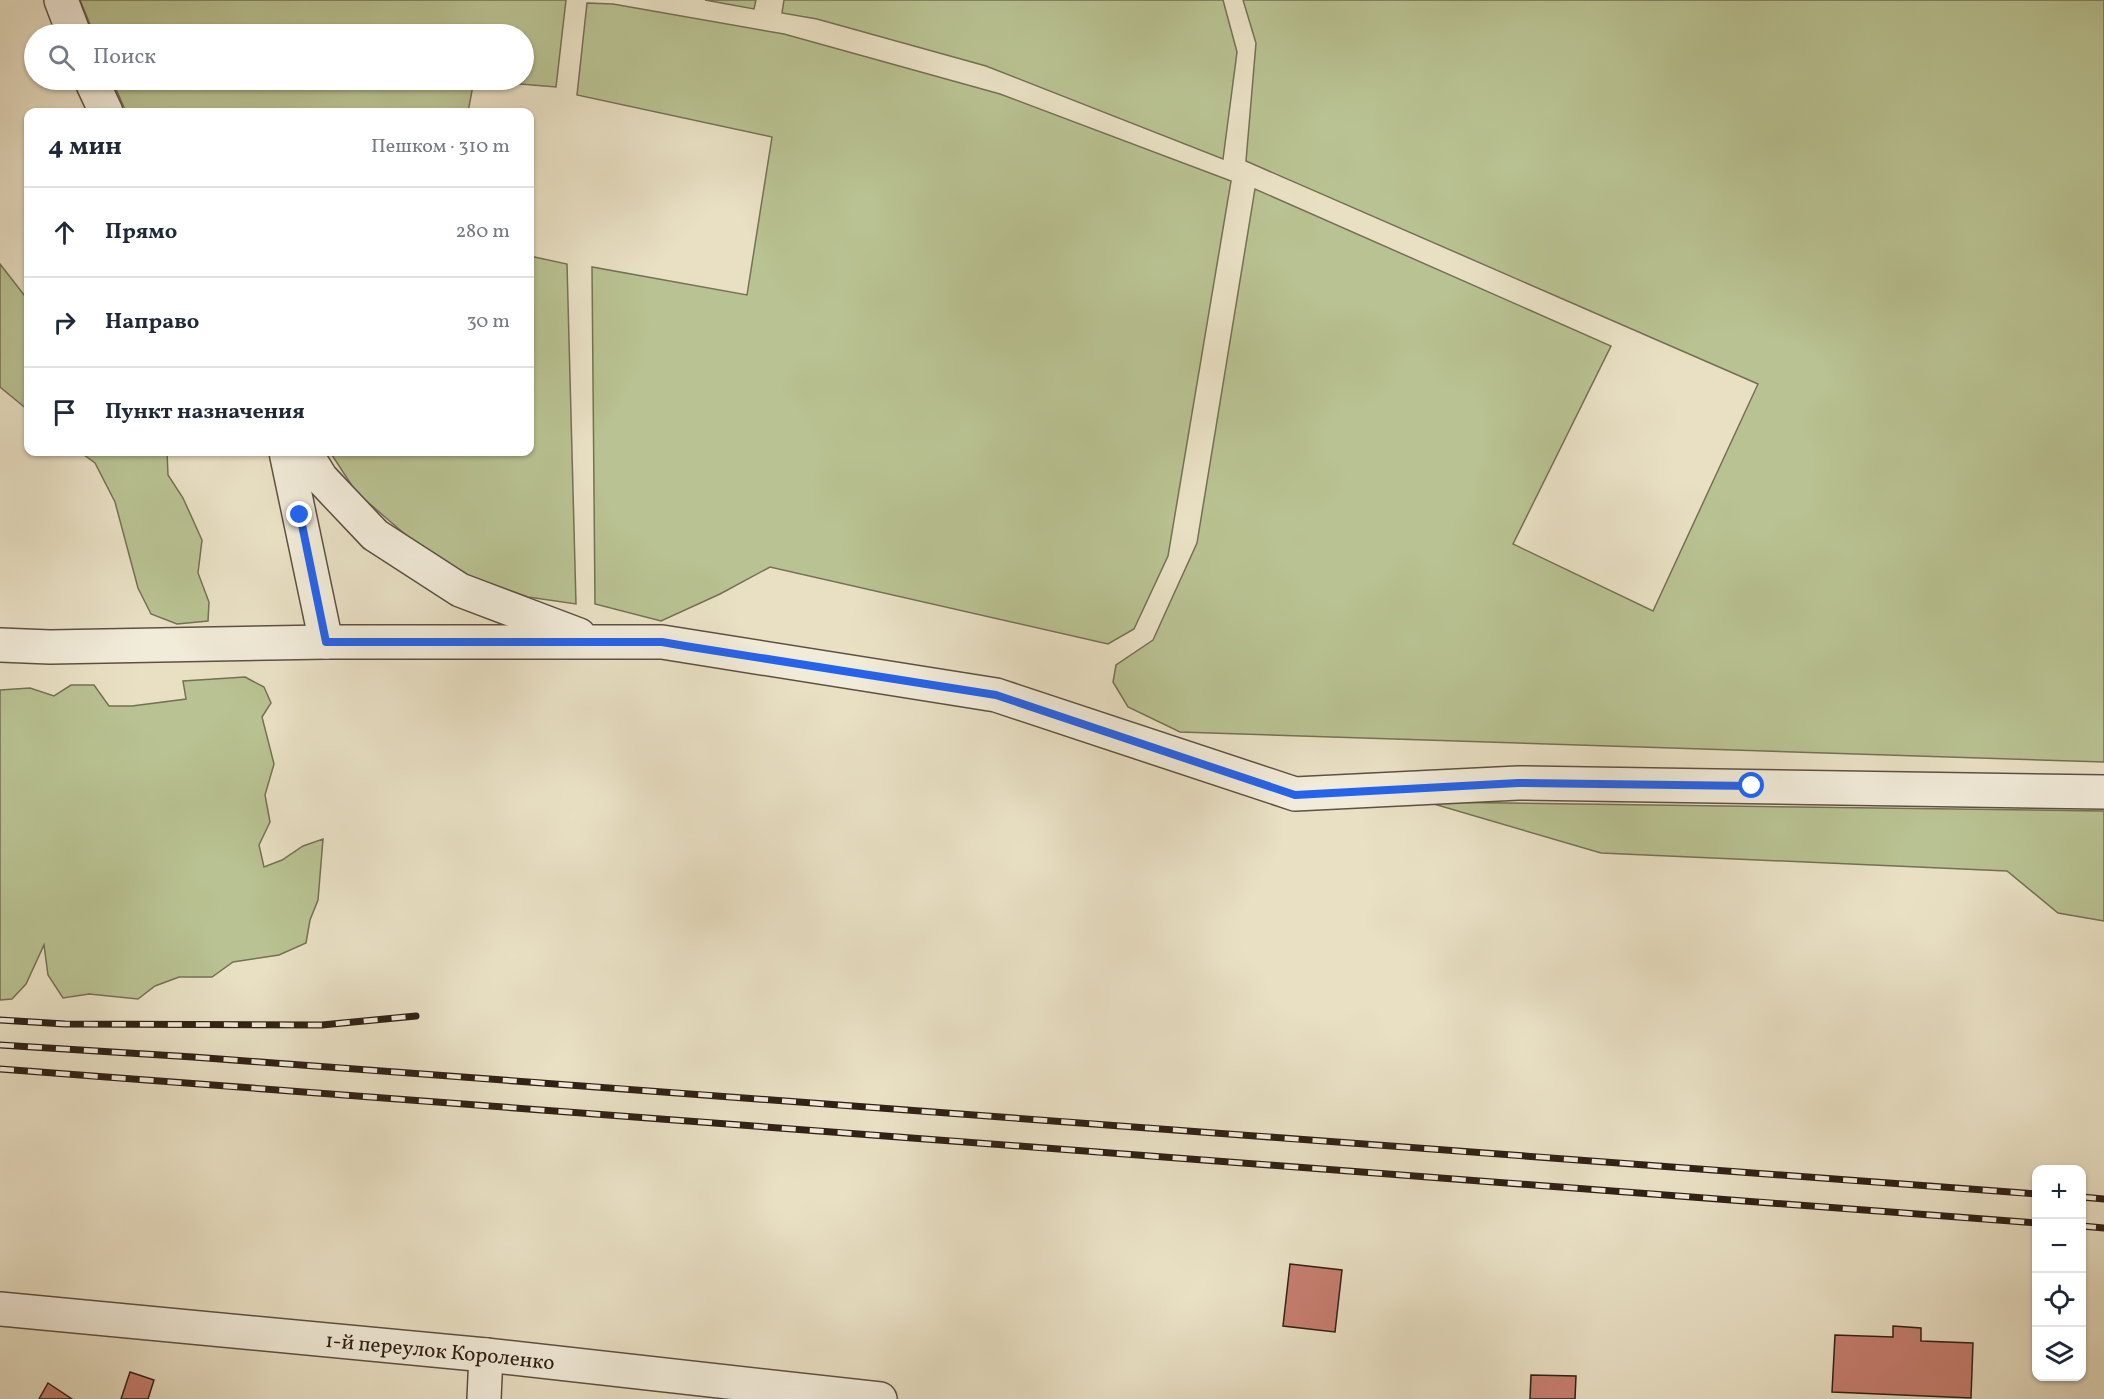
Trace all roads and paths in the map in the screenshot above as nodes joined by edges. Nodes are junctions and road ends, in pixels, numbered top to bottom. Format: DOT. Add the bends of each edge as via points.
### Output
graph roads {
  1 [pos="61,0"];
  2 [pos="70,24"];
  3 [pos="96,90"];
  4 [pos="104,108"];
  5 [pos="287,456"];
  6 [pos="307,456"];
  7 [pos="326,642"];
  8 [pos="598,642"];
  9 [pos="0,645"];
  10 [pos="2104,792"];
  11 [pos="0,1309"];
  12 [pos="486,1355"];
  13 [pos="484,1399"];
  14 [pos="880,1399"];
  1 -- 2 [label="street"];
  3 -- 4 [label="street"];
  5 -- 7 [label="street"];
  6 -- 8 [label="street" via="321,478 375,536 460,590"];
  7 -- 8 [label="street"];
  7 -- 9 [label="street"];
  8 -- 10 [label="street" via="662,642 996,695 1295,795 1518,783"];
  11 -- 12 [label="street, 1-й переулок Короленко"];
  12 -- 13 [label="street"];
  12 -- 14 [label="street, 1-й переулок Короленко"];
}
